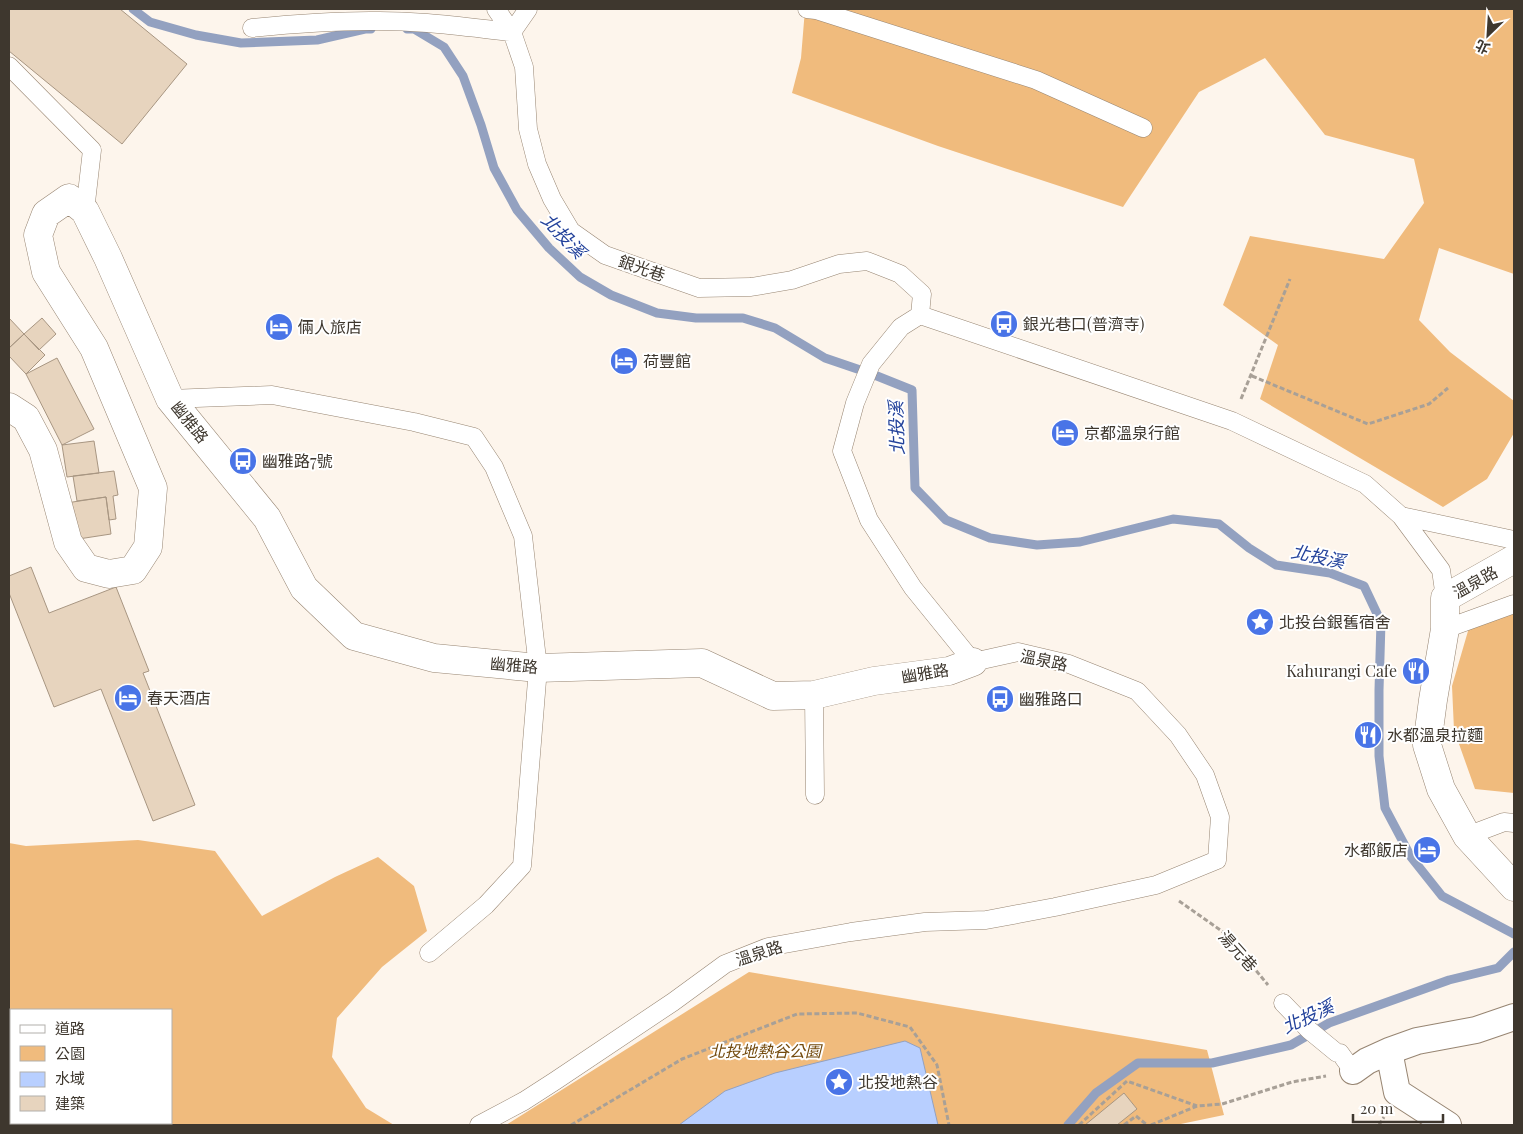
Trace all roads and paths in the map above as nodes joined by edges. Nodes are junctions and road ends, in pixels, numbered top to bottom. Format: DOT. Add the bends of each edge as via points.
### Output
graph roads {
  1 [pos="496,9"];
  2 [pos="528,9"];
  3 [pos="807,9"];
  4 [pos="252,28"];
  5 [pos="512,32"];
  6 [pos="9,66"];
  7 [pos="1144,128"];
  8 [pos="85,210"];
  9 [pos="1290,279"];
  10 [pos="920,315"];
  11 [pos="1252,376"];
  12 [pos="1448,388"];
  13 [pos="170,399"];
  14 [pos="9,407"];
  15 [pos="1232,421"];
  16 [pos="1401,516"];
  17 [pos="1514,540"];
  18 [pos="1514,559"];
  19 [pos="1445,598"];
  20 [pos="1514,604"];
  21 [pos="1445,629"];
  22 [pos="973,662"];
  23 [pos="538,668"];
  24 [pos="814,695"];
  25 [pos="815,795"];
  26 [pos="1514,823"];
  27 [pos="1467,836"];
  28 [pos="1156,885"];
  29 [pos="1514,887"];
  30 [pos="429,953"];
  31 [pos="1283,1003"];
  32 [pos="1514,1017"];
  33 [pos="1389,1051"];
  34 [pos="1345,1062"];
  35 [pos="1197,1106"];
  36 [pos="479,1125"];
  37 [pos="571,1125"];
  38 [pos="949,1125"];
  39 [pos="1079,1125"];
  40 [pos="1124,1125"];
  41 [pos="1147,1125"];
  42 [pos="1151,1125"];
  43 [pos="1448,1125"];
  1 -- 5 [label="lane, 銀光巷"];
  2 -- 5 [label="lane"];
  3 -- 7 [label="lane" via="1036,80"];
  4 -- 5 [label="lane" via="372,20"];
  5 -- 10 [label="lane, 銀光巷" via="524,67 528,129 537,164 571,231 604,255 698,288 751,288 792,280 839,264 867,261 900,274 922,294"];
  6 -- 8 [label="lane" via="92,150"];
  8 -- 13 [label="street, 幽雅路"];
  8 -- 14 [label="street" via="69,198 46,214 38,235 46,272 94,348 153,488 148,547 132,570 109,574 86,568 68,542 43,450 26,418"];
  9 -- 11 [label="path"];
  10 -- 15 [label="lane, 溫泉路"];
  10 -- 22 [label="lane" via="901,327 871,364 855,403 842,452 869,520 913,588"];
  11 -- 12 [label="path" via="1368,424 1429,404"];
  11 -- 15 [label="path"];
  13 -- 23 [label="street, 幽雅路" via="267,518 304,588 354,636 434,658"];
  13 -- 23 [label="lane" via="272,395 474,436 494,467 523,536"];
  15 -- 16 [label="lane, 溫泉路" via="1365,484"];
  16 -- 17 [label="lane"];
  16 -- 19 [label="lane, 溫泉路" via="1441,570"];
  18 -- 19 [label="street, 溫泉路"];
  19 -- 21 [label="street"];
  20 -- 21 [label="lane"];
  21 -- 27 [label="street" via="1427,745 1441,790"];
  22 -- 24 [label="street, 幽雅路" via="949,671 874,681"];
  22 -- 28 [label="lane, 溫泉路" via="1018,652 1069,664 1137,691 1178,735 1205,775 1220,817 1217,860"];
  23 -- 24 [label="street, 幽雅路" via="702,663 773,696"];
  23 -- 30 [label="lane" via="522,866 486,905"];
  24 -- 25 [label="lane"];
  26 -- 27 [label="lane" via="1504,822"];
  27 -- 29 [label="street"];
  28 -- 31 [label="path, 湯元巷" via="1226,934"];
  28 -- 36 [label="lane, 溫泉路" via="986,920 925,922 768,947 725,964 524,1102"];
  31 -- 34 [label="lane"];
  32 -- 33 [label="street" via="1476,1030 1418,1041"];
  33 -- 34 [label="street" via="1367,1061"];
  33 -- 43 [label="street" via="1397,1092"];
  34 -- 35 [label="path" via="1222,1104"];
  35 -- 39 [label="path" via="1127,1081"];
  35 -- 42 [label="path"];
  37 -- 38 [label="path" via="682,1058 797,1014 856,1013 910,1027 937,1065"];
  40 -- 41 [label="path" via="1136,1116"];
}
